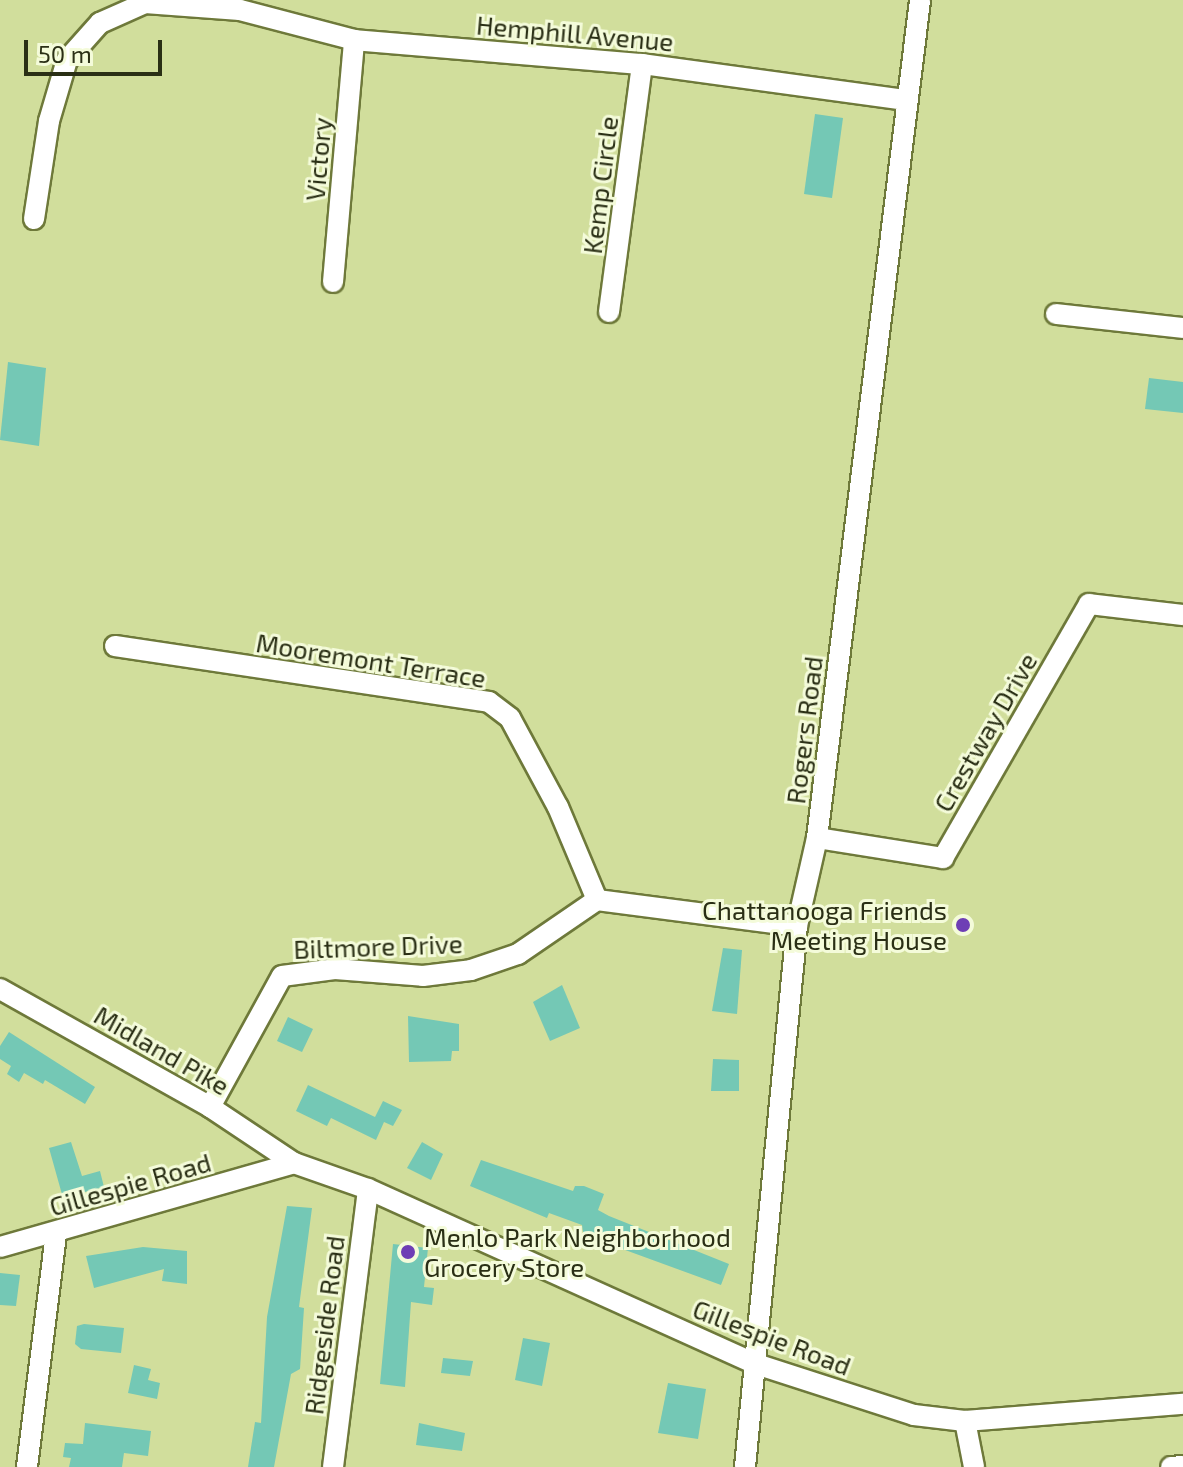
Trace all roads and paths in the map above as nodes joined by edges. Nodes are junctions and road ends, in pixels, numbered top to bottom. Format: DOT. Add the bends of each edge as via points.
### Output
graph roads {
  1 [pos="920,0"];
  2 [pos="241,5"];
  3 [pos="354,40"];
  4 [pos="642,64"];
  5 [pos="906,100"];
  6 [pos="34,219"];
  7 [pos="333,282"];
  8 [pos="609,312"];
  9 [pos="1056,314"];
  10 [pos="1183,328"];
  11 [pos="1183,615"];
  12 [pos="115,646"];
  13 [pos="817,838"];
  14 [pos="597,900"];
  15 [pos="797,926"];
  16 [pos="0,989"];
  17 [pos="210,1107"];
  18 [pos="294,1163"];
  19 [pos="368,1189"];
  20 [pos="56,1234"];
  21 [pos="0,1247"];
  22 [pos="756,1364"];
  23 [pos="1183,1404"];
  24 [pos="965,1421"];
  25 [pos="1183,1466"];
  26 [pos="27,1467"];
  27 [pos="333,1467"];
  28 [pos="745,1467"];
  29 [pos="974,1467"];
  30 [pos="1171,1467"];
  1 -- 5 [label="street, Rogers Road"];
  2 -- 3 [label="street, Hemphill Avenue"];
  2 -- 6 [label="street, Hemphill Avenue" via="145,3 100,23 67,60 49,121"];
  3 -- 4 [label="street, Hemphill Avenue"];
  3 -- 7 [label="street, Victory"];
  4 -- 5 [label="street, Hemphill Avenue"];
  4 -- 8 [label="street, Kemp Circle"];
  5 -- 13 [label="street, Rogers Road"];
  9 -- 10 [label="street"];
  11 -- 13 [label="street, Crestway Drive" via="1089,604 943,858"];
  12 -- 14 [label="street, Mooremont Terrace" via="489,702 510,718 558,807"];
  13 -- 15 [label="street, Rogers Road"];
  14 -- 15 [label="street"];
  14 -- 17 [label="street, Biltmore Drive" via="518,954 471,970 423,976 335,969 282,976"];
  15 -- 22 [label="street, Rogers Road"];
  16 -- 17 [label="street, Midland Pike"];
  17 -- 18 [label="street, Midland Pike"];
  18 -- 19 [label="street, Gillespie Road"];
  18 -- 20 [label="street, Gillespie Road"];
  19 -- 22 [label="street, Gillespie Road"];
  19 -- 27 [label="street, Ridgeside Road"];
  20 -- 21 [label="street, Gillespie Road"];
  20 -- 26 [label="street"];
  22 -- 24 [label="street, Gillespie Road" via="914,1415"];
  22 -- 28 [label="street, Rogers Road"];
  23 -- 24 [label="street, Gillespie Road"];
  24 -- 29 [label="street"];
  25 -- 30 [label="street"];
}
